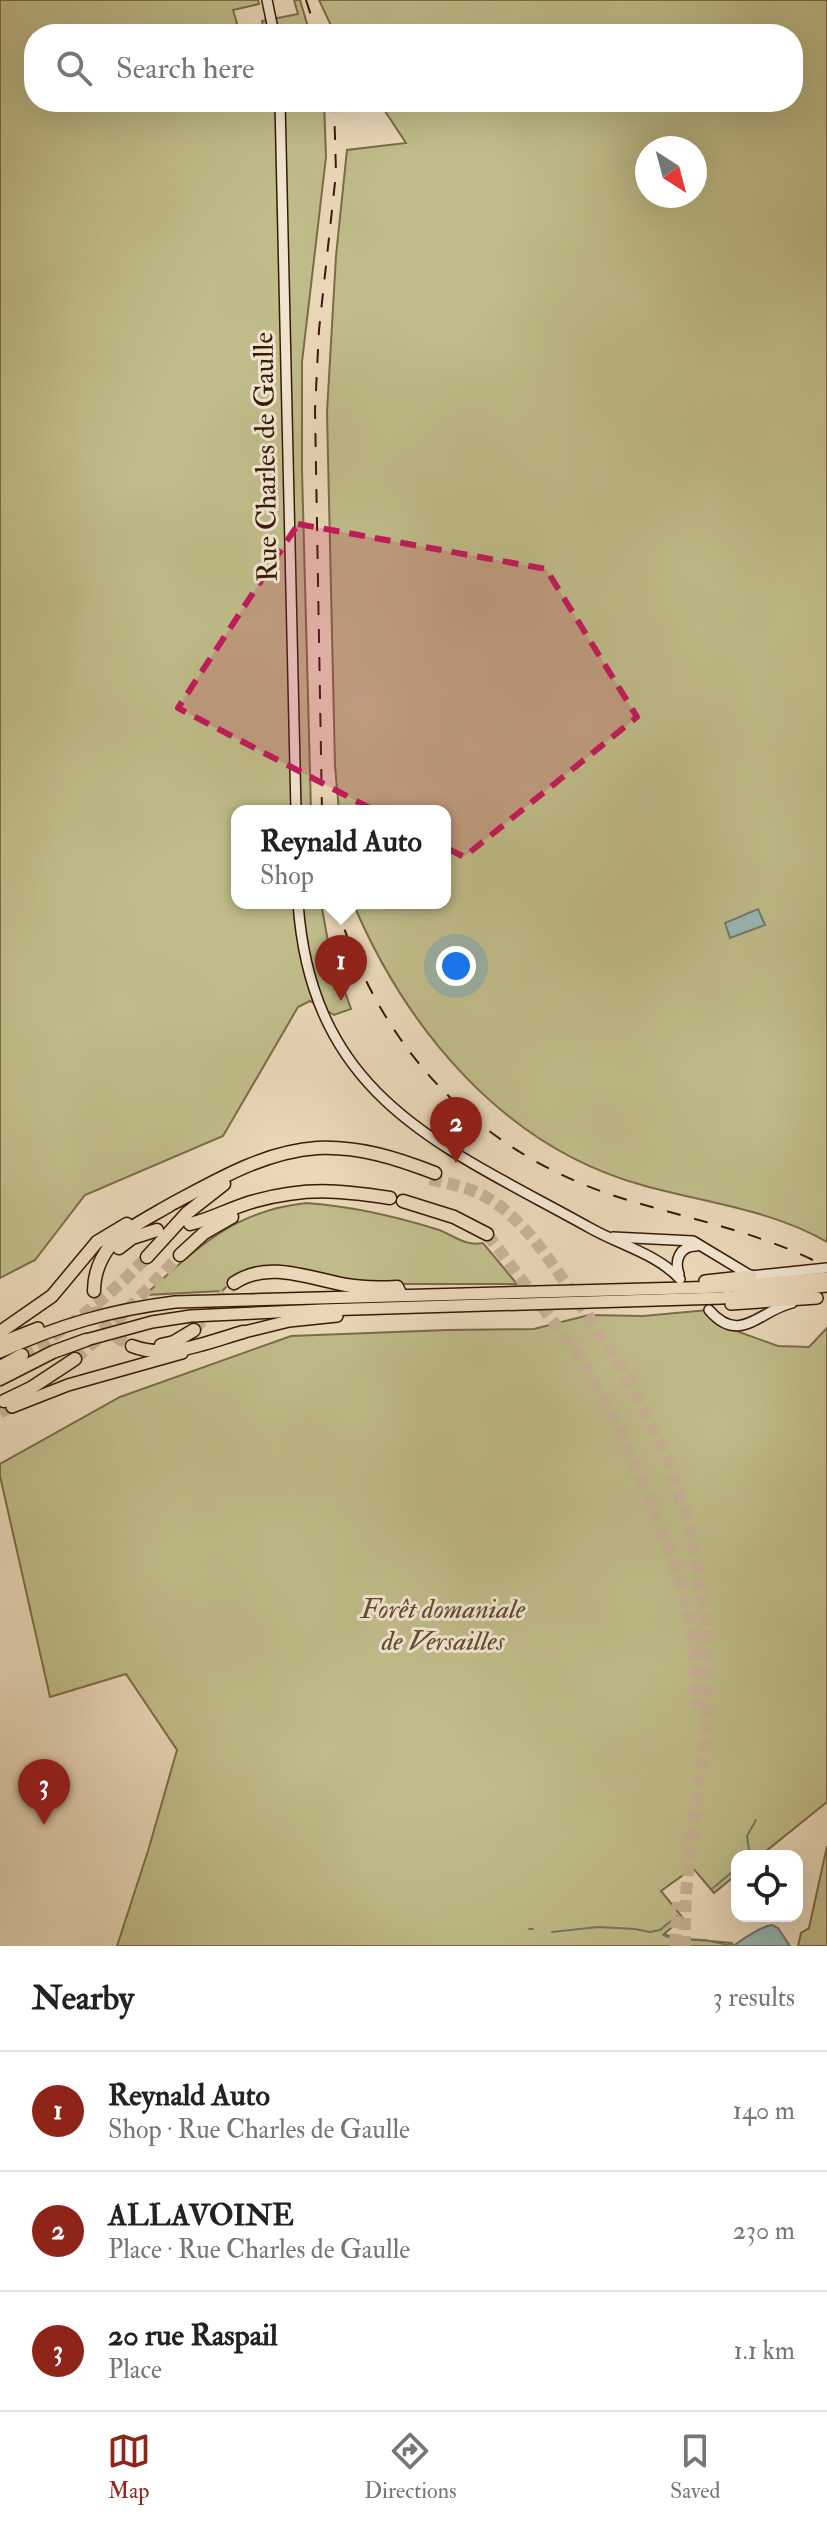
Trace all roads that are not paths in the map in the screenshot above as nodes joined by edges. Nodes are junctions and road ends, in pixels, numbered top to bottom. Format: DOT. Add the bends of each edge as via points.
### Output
graph roads {
  1 [pos="265,0"];
  2 [pos="269,24"];
  3 [pos="280,112"];
  4 [pos="296,805"];
  5 [pos="299,909"];
  6 [pos="202,1188"];
  7 [pos="290,1193"];
  8 [pos="190,1224"];
  9 [pos="157,1230"];
  10 [pos="598,1233"];
  11 [pos="487,1234"];
  12 [pos="704,1246"];
  13 [pos="180,1255"];
  14 [pos="147,1257"];
  15 [pos="827,1268"];
  16 [pos="751,1276"];
  17 [pos="827,1278"];
  18 [pos="234,1283"];
  19 [pos="827,1286"];
  20 [pos="670,1288"];
  21 [pos="401,1295"];
  22 [pos="822,1297"];
  23 [pos="543,1303"];
  24 [pos="352,1310"];
  25 [pos="709,1310"];
  26 [pos="49,1330"];
  27 [pos="194,1330"];
  28 [pos="0,1332"];
  29 [pos="243,1332"];
  30 [pos="86,1340"];
  31 [pos="0,1343"];
  32 [pos="0,1352"];
  33 [pos="22,1355"];
  34 [pos="77,1360"];
  35 [pos="0,1367"];
  36 [pos="0,1379"];
  37 [pos="9,1404"];
  1 -- 2 [label="main road"];
  3 -- 4 [label="main road, Rue Charles de Gaulle"];
  5 -- 10 [label="main road" via="318,999 340,1046 376,1094 435,1142"];
  6 -- 9 [label="highway" via="116,1240 101,1259 97,1291 113,1253 132,1238"];
  6 -- 14 [label="highway" via="269,1157 320,1148 377,1153 432,1176 359,1156 281,1161 244,1173 210,1193"];
  6 -- 28 [label="highway" via="103,1238 58,1291"];
  7 -- 8 [label="highway"];
  7 -- 11 [label="highway" via="341,1190 396,1200 454,1217"];
  7 -- 13 [label="highway" via="219,1224"];
  10 -- 12 [label="main road"];
  10 -- 12 [label="main road" via="659,1261 680,1279 680,1253 688,1246"];
  12 -- 16 [label="main road"];
  15 -- 16 [label="main road"];
  16 -- 20 [label="highway"];
  17 -- 20 [label="highway"];
  18 -- 21 [label="highway" via="250,1274 276,1271 359,1287 397,1287"];
  19 -- 23 [label="highway" via="722,1298"];
  20 -- 21 [label="highway"];
  21 -- 26 [label="highway" via="175,1302"];
  22 -- 23 [label="highway" via="692,1305"];
  22 -- 25 [label="main road" via="778,1307 749,1325 720,1322"];
  23 -- 24 [label="highway"];
  24 -- 29 [label="highway"];
  24 -- 30 [label="highway" via="171,1318"];
  26 -- 31 [label="highway" via="41,1327"];
  26 -- 32 [label="highway"];
  27 -- 29 [label="highway" via="168,1344 134,1344 148,1351 173,1351"];
  29 -- 37 [label="highway"];
  30 -- 36 [label="highway"];
  33 -- 35 [label="highway"];
  34 -- 37 [label="highway"];
}
